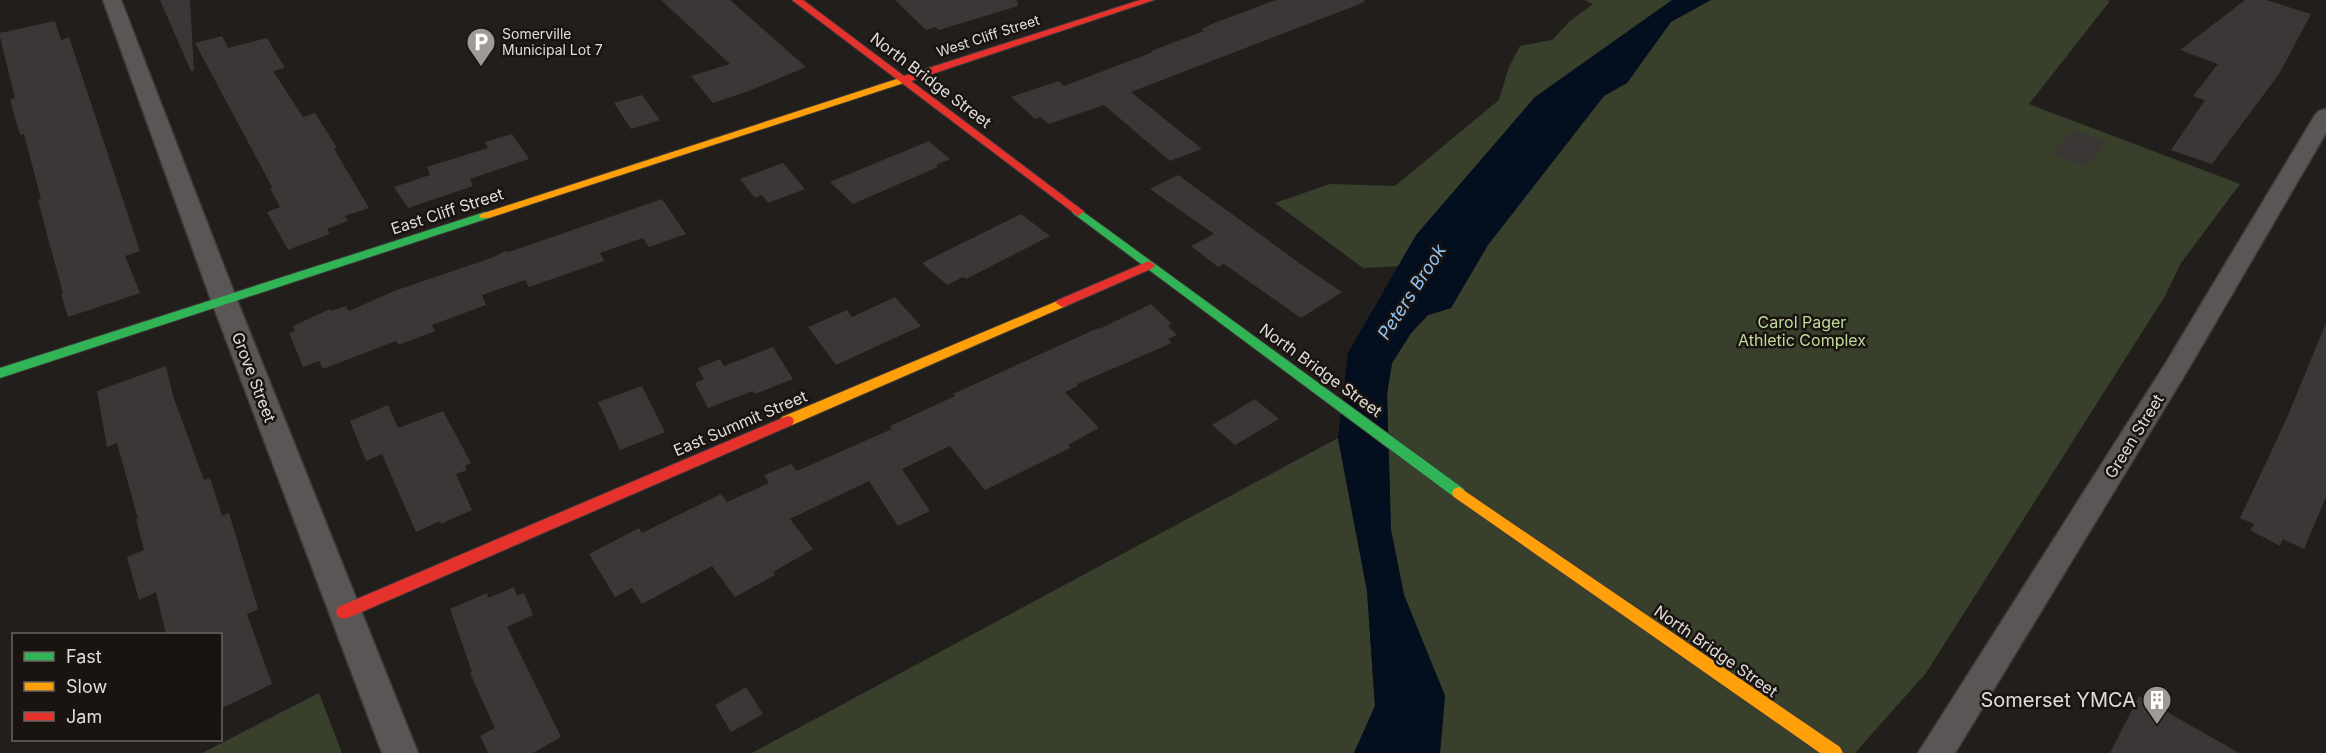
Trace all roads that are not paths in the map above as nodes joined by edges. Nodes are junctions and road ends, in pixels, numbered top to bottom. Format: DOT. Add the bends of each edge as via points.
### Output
graph roads {
  1 [pos="112,0"];
  2 [pos="797,0"];
  3 [pos="1149,0"];
  4 [pos="904,81"];
  5 [pos="2326,115"];
  6 [pos="1149,265"];
  7 [pos="224,300"];
  8 [pos="0,373"];
  9 [pos="344,612"];
  10 [pos="400,753"];
  11 [pos="1834,753"];
  12 [pos="1936,753"];
  1 -- 7 [label="street, Grove Street"];
  2 -- 4 [label="street, North Bridge Street"];
  3 -- 4 [label="street, West Cliff Street"];
  4 -- 6 [label="street, North Bridge Street"];
  4 -- 7 [label="street, East Cliff Street"];
  5 -- 12 [label="street, Green Street" via="2176,368"];
  6 -- 9 [label="street, East Summit Street"];
  6 -- 11 [label="street, North Bridge Street" via="1475,505"];
  7 -- 8 [label="street, East Cliff Street"];
  7 -- 9 [label="street, Grove Street"];
  9 -- 10 [label="street, Grove Street"];
}
